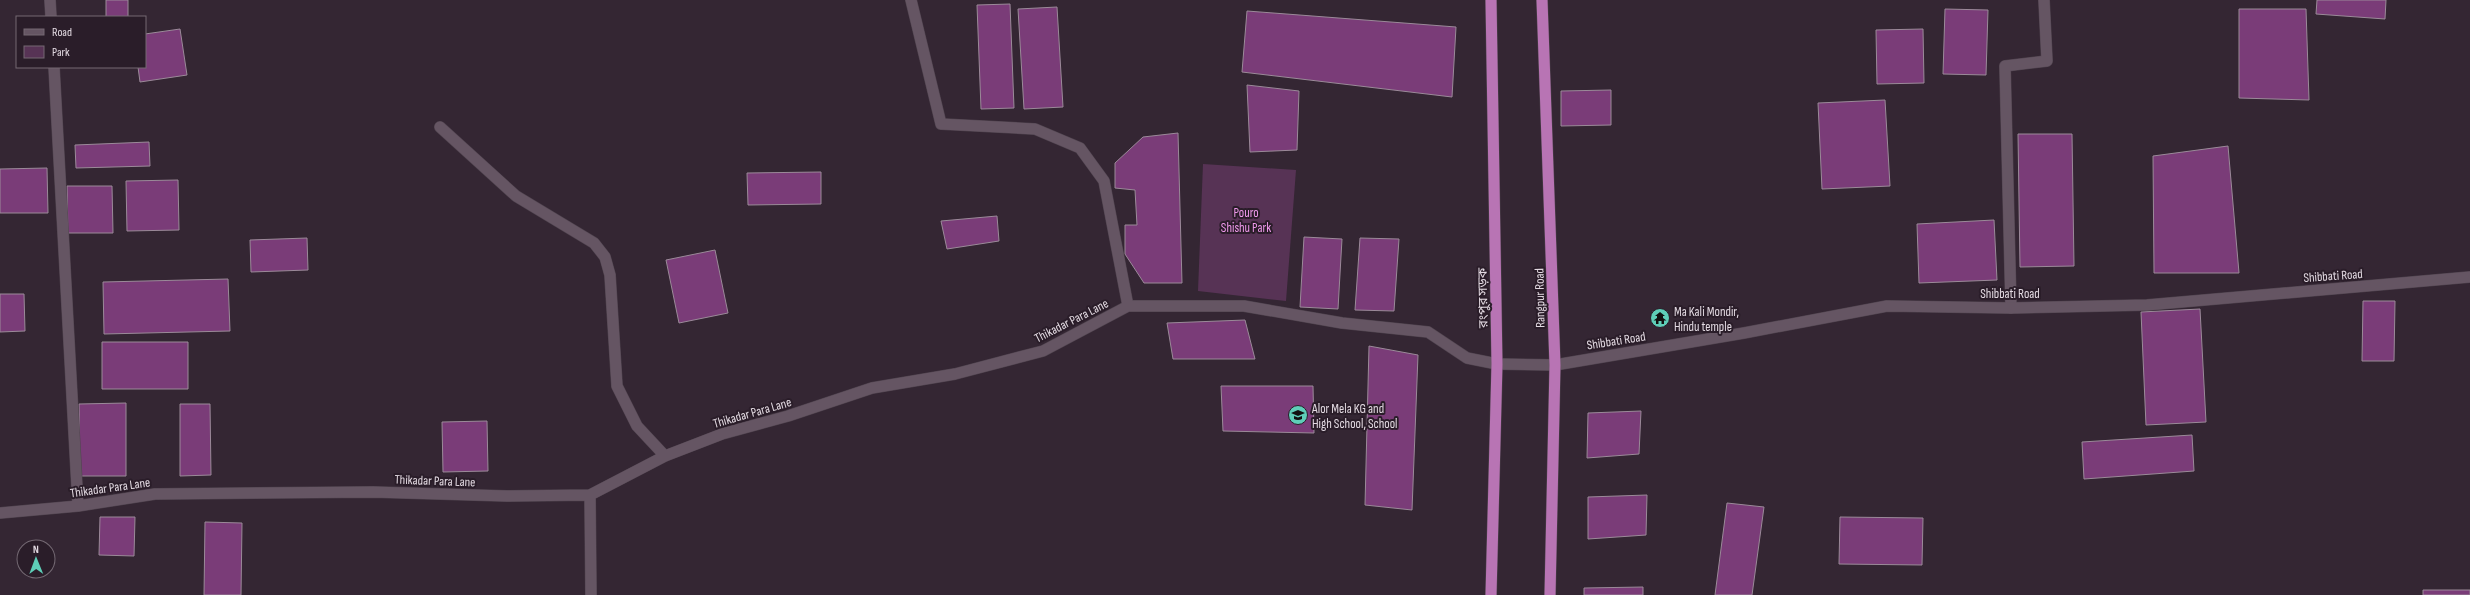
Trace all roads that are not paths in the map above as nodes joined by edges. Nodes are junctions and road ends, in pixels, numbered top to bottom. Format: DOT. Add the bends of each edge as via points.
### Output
graph roads {
  1 [pos="50,0"];
  2 [pos="911,0"];
  3 [pos="1491,0"];
  4 [pos="1542,0"];
  5 [pos="2044,0"];
  6 [pos="51,16"];
  7 [pos="54,68"];
  8 [pos="440,127"];
  9 [pos="2470,277"];
  10 [pos="1128,306"];
  11 [pos="2011,308"];
  12 [pos="1497,364"];
  13 [pos="1555,365"];
  14 [pos="665,456"];
  15 [pos="590,495"];
  16 [pos="78,506"];
  17 [pos="0,513"];
  18 [pos="590,595"];
  19 [pos="1491,595"];
  20 [pos="1550,595"];
  1 -- 6 [label="street"];
  2 -- 10 [label="street" via="941,124 1035,129 1080,148 1104,181"];
  3 -- 12 [label="highway, রংপুর সড়ক"];
  4 -- 13 [label="highway, Rangpur Road"];
  5 -- 11 [label="street" via="2047,61 2005,66"];
  7 -- 16 [label="street"];
  8 -- 14 [label="street" via="516,196 594,243 605,257 610,274 617,386 637,426"];
  9 -- 11 [label="street, Shibbati Road" via="2147,305"];
  10 -- 12 [label="street, Thikadar Para Lane" via="1244,306 1342,323 1428,332 1468,358"];
  10 -- 14 [label="street, Thikadar Para Lane" via="1043,351 955,374 872,388 788,416 722,434"];
  11 -- 13 [label="street, Shibbati Road" via="1887,306"];
  12 -- 13 [label="street, Thikadar Para Lane"];
  12 -- 19 [label="highway, রংপুর সড়ক"];
  13 -- 20 [label="highway, Rangpur Road"];
  14 -- 15 [label="street, Thikadar Para Lane"];
  15 -- 16 [label="street, Thikadar Para Lane" via="507,496 373,492 155,494"];
  15 -- 18 [label="street"];
  16 -- 17 [label="street, Thikadar Para Lane"];
}
